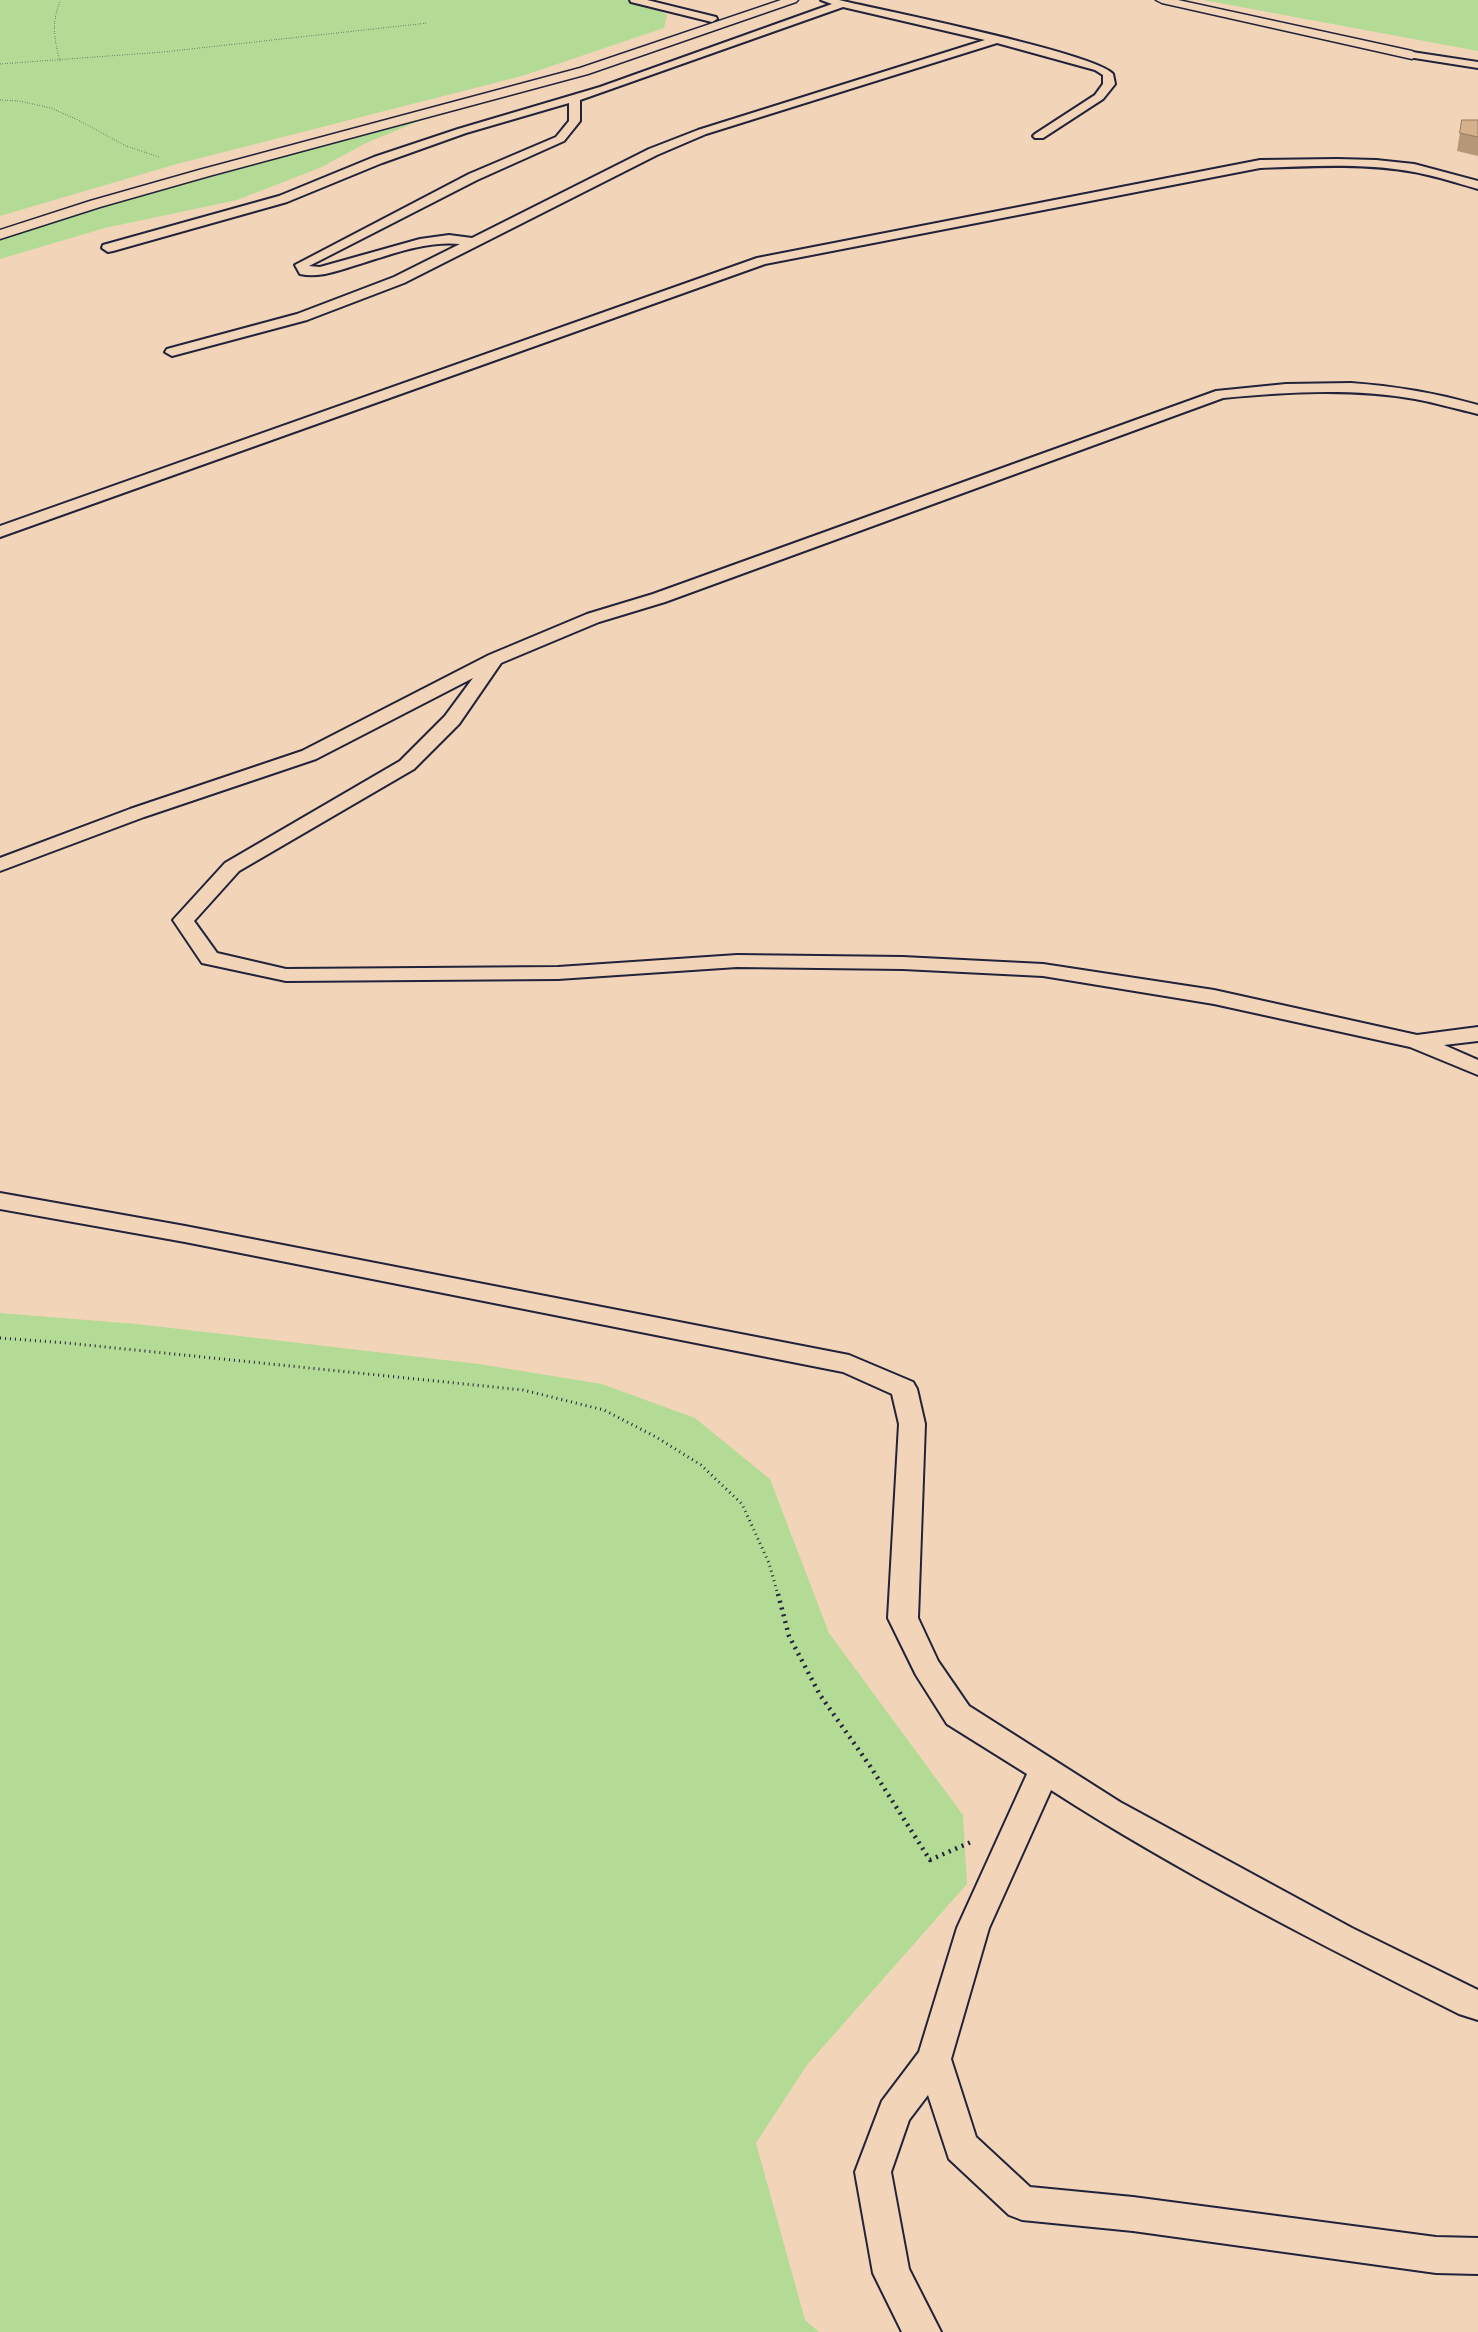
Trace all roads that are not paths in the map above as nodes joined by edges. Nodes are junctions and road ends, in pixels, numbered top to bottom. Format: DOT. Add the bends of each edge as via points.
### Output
graph roads {
  1 [pos="635,0"];
  2 [pos="766,0"];
  3 [pos="792,0"];
  4 [pos="825,0"];
  5 [pos="1162,0"];
  6 [pos="842,4"];
  7 [pos="712,18"];
  8 [pos="996,40"];
  9 [pos="1412,54"];
  10 [pos="1478,65"];
  11 [pos="574,98"];
  12 [pos="1039,136"];
  13 [pos="1478,185"];
  14 [pos="0,225"];
  15 [pos="0,235"];
  16 [pos="476,243"];
  17 [pos="108,248"];
  18 [pos="172,352"];
  19 [pos="1478,410"];
  20 [pos="0,532"];
  21 [pos="495,659"];
  22 [pos="0,864"];
  23 [pos="1478,1034"];
  24 [pos="1417,1042"];
  25 [pos="1478,1068"];
  26 [pos="0,1201"];
  27 [pos="1044,1770"];
  28 [pos="1478,2005"];
  29 [pos="934,2060"];
  30 [pos="1478,2256"];
  31 [pos="922,2332"];
  1 -- 7 [label="lane"];
  2 -- 7 [label="main road"];
  3 -- 15 [label="main road" via="584,71 95,204"];
  4 -- 6 [label="lane"];
  5 -- 9 [label="main road"];
  6 -- 8 [label="lane"];
  6 -- 11 [label="lane"];
  7 -- 14 [label="main road" via="566,68 185,169"];
  8 -- 12 [label="lane" via="1076,60 1108,74 1109,84 1099,98"];
  8 -- 16 [label="lane" via="702,132 653,152"];
  9 -- 10 [label="lane"];
  11 -- 16 [label="lane" via="577,116 571,129 560,139 473,177 302,265 305,271 321,271 420,242 449,239"];
  11 -- 17 [label="lane" via="378,160 283,199"];
  13 -- 20 [label="lane" via="1414,168 1376,164 1260,164 762,261"];
  16 -- 18 [label="lane" via="399,280 302,317"];
  19 -- 21 [label="lane" via="1407,392 1351,387 1286,387 1221,394 659,598 593,618"];
  21 -- 22 [label="lane" via="309,755"];
  21 -- 24 [label="lane" via="452,720 407,765 232,867 183,920 210,958 286,975 558,973 737,961 903,963 1043,970 1214,997"];
  23 -- 24 [label="lane"];
  24 -- 25 [label="lane"];
  26 -- 27 [label="lane" via="849,1364 904,1389 912,1424 903,1618 926,1667 958,1715"];
  27 -- 28 [label="lane" via="1109,1811 1340,1938"];
  27 -- 29 [label="lane" via="974,1928"];
  29 -- 30 [label="lane" via="961,2147 1022,2203 1133,2214 1436,2255"];
  29 -- 31 [label="lane" via="894,2112 873,2172 891,2273"];
}
